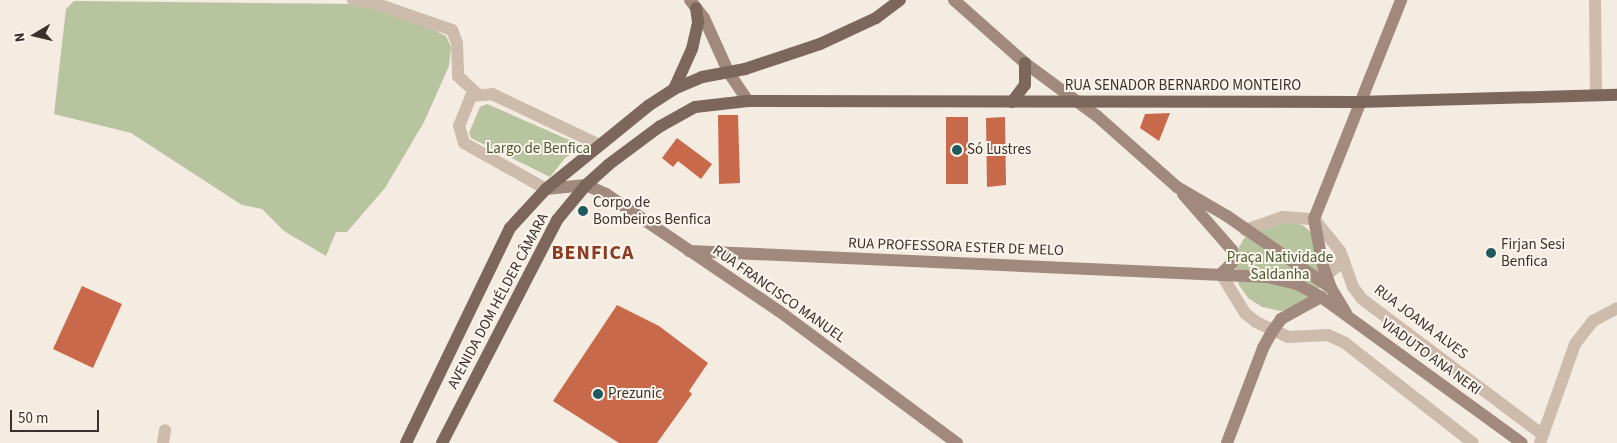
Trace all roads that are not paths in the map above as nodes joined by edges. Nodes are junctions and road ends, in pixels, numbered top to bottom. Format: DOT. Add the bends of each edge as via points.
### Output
graph roads {
  1 [pos="353,0"];
  2 [pos="900,0"];
  3 [pos="954,0"];
  4 [pos="1402,0"];
  5 [pos="1595,0"];
  6 [pos="693,4"];
  7 [pos="1025,63"];
  8 [pos="729,73"];
  9 [pos="674,89"];
  10 [pos="476,93"];
  11 [pos="1596,95"];
  12 [pos="1617,95"];
  13 [pos="748,101"];
  14 [pos="1012,102"];
  15 [pos="1359,102"];
  16 [pos="1079,104"];
  17 [pos="600,144"];
  18 [pos="586,185"];
  19 [pos="1177,187"];
  20 [pos="546,188"];
  21 [pos="1314,219"];
  22 [pos="1245,230"];
  23 [pos="689,252"];
  24 [pos="1344,261"];
  25 [pos="1220,274"];
  26 [pos="1326,275"];
  27 [pos="1326,293"];
  28 [pos="1617,308"];
  29 [pos="1272,332"];
  30 [pos="165,430"];
  31 [pos="1541,439"];
  32 [pos="1521,442"];
  33 [pos="162,443"];
  34 [pos="406,443"];
  35 [pos="442,443"];
  36 [pos="957,443"];
  37 [pos="1227,443"];
  38 [pos="1473,443"];
  1 -- 10 [label="street" via="374,3 452,30 457,43 458,76"];
  2 -- 8 [label="main road" via="876,18 820,44"];
  3 -- 7 [label="street"];
  4 -- 15 [label="street"];
  5 -- 11 [label="street"];
  6 -- 8 [label="street"];
  6 -- 9 [label="main road" via="698,22 692,49"];
  7 -- 14 [label="main road" via="1025,85"];
  7 -- 16 [label="street"];
  8 -- 9 [label="main road" via="702,77"];
  8 -- 13 [label="street"];
  9 -- 17 [label="main road"];
  10 -- 17 [label="street" via="492,94"];
  10 -- 20 [label="street" via="468,98 459,126 464,143"];
  11 -- 12 [label="main road, RUA SENADOR BERNARDO MONTEIRO"];
  11 -- 15 [label="main road, RUA SENADOR BERNARDO MONTEIRO"];
  13 -- 14 [label="main road, RUA SENADOR BERNARDO MONTEIRO"];
  13 -- 18 [label="main road, AVENIDA DOM HÉLDER CÂMARA" via="706,104 675,117"];
  14 -- 16 [label="main road, RUA SENADOR BERNARDO MONTEIRO"];
  15 -- 16 [label="main road, RUA SENADOR BERNARDO MONTEIRO"];
  15 -- 21 [label="street"];
  16 -- 19 [label="street"];
  17 -- 20 [label="main road"];
  18 -- 20 [label="street, RUA FRANCISCO MANUEL"];
  18 -- 23 [label="street, RUA FRANCISCO MANUEL" via="606,194"];
  18 -- 35 [label="main road, AVENIDA DOM HÉLDER CÂMARA" via="557,220"];
  19 -- 22 [label="street"];
  19 -- 25 [label="street" via="1232,250 1232,262"];
  20 -- 34 [label="main road, AVENIDA DOM HÉLDER CÂMARA" via="510,228"];
  21 -- 22 [label="street" via="1283,217"];
  21 -- 24 [label="street, RUA JOANA ALVES" via="1340,251"];
  21 -- 26 [label="street"];
  22 -- 27 [label="street"];
  23 -- 25 [label="street, RUA PROFESSORA ESTER DE MELO"];
  23 -- 36 [label="street, RUA FRANCISCO MANUEL" via="779,311"];
  24 -- 26 [label="street"];
  24 -- 31 [label="street, RUA JOANA ALVES" via="1353,287 1362,299"];
  25 -- 27 [label="street" via="1274,279"];
  25 -- 29 [label="street" via="1244,313"];
  26 -- 27 [label="street"];
  27 -- 29 [label="street" via="1282,319"];
  27 -- 32 [label="street, VIADUTO ANA NERI" via="1350,319"];
  28 -- 31 [label="street" via="1592,321 1575,344"];
  29 -- 37 [label="street"];
  29 -- 38 [label="street" via="1300,338 1328,335 1345,343"];
  30 -- 33 [label="street"];
}
